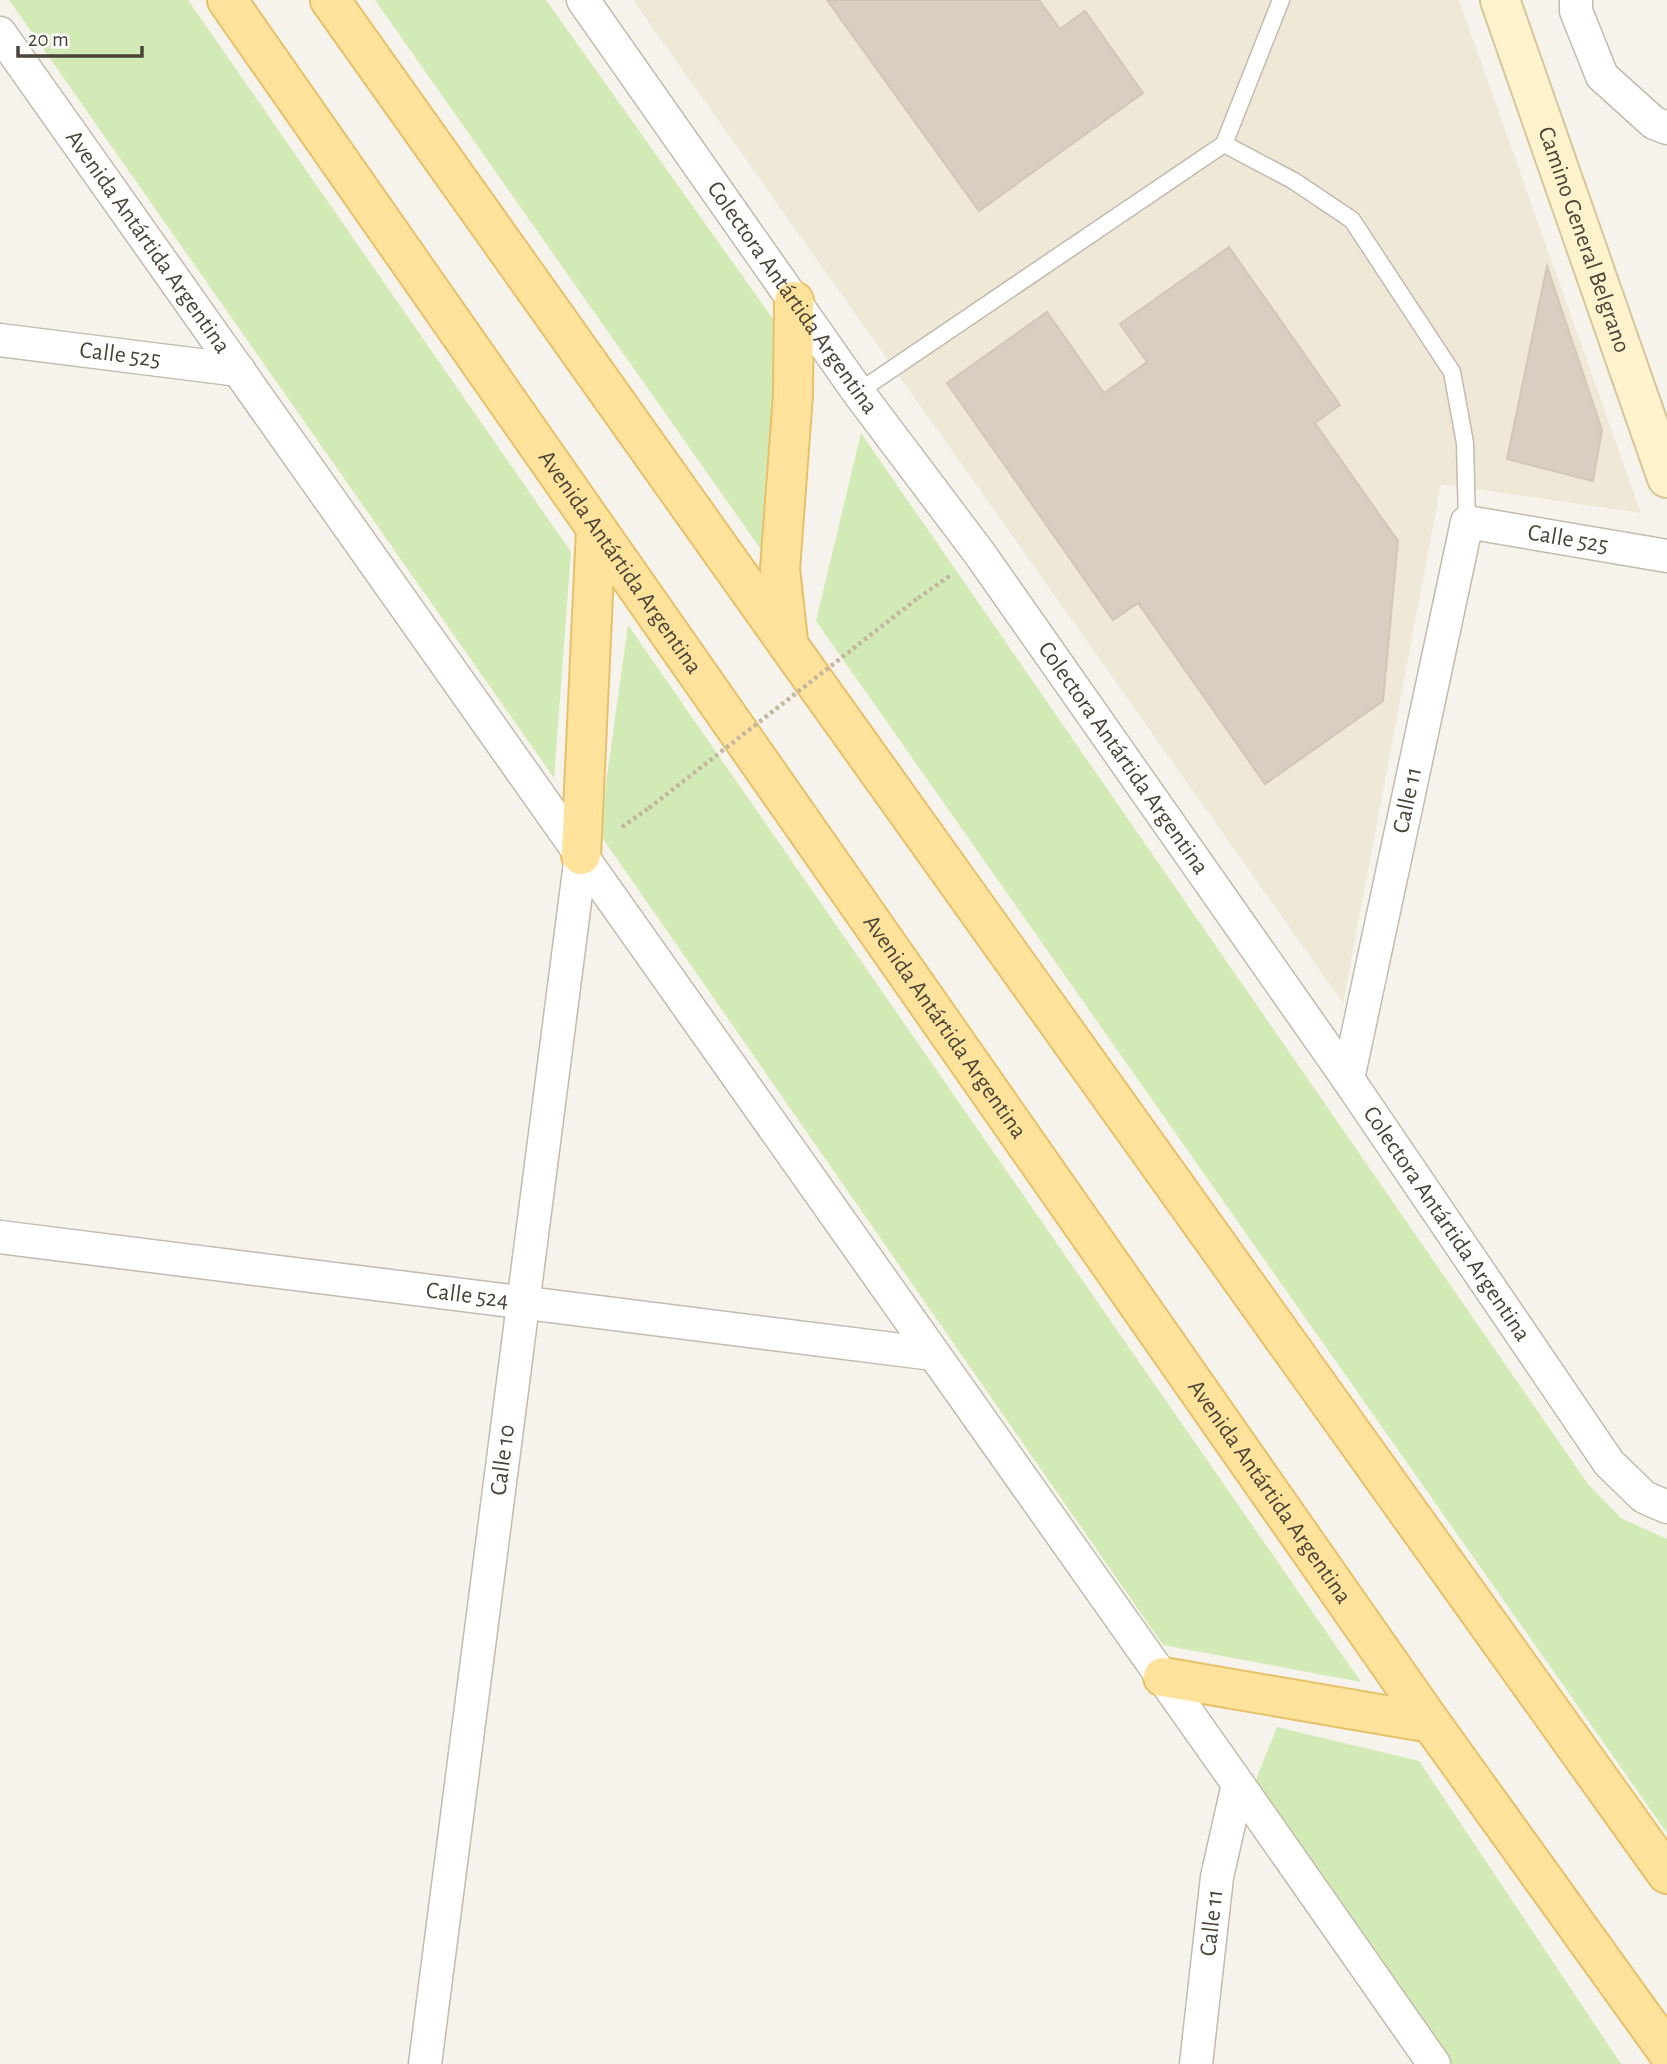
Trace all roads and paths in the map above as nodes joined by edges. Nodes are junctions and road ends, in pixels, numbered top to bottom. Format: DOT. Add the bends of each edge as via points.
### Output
graph roads {
  1 [pos="227,0"];
  2 [pos="330,0"];
  3 [pos="583,0"];
  4 [pos="1281,0"];
  5 [pos="1500,0"];
  6 [pos="1576,0"];
  7 [pos="0,33"];
  8 [pos="1667,128"];
  9 [pos="1224,144"];
  10 [pos="794,301"];
  11 [pos="0,340"];
  12 [pos="239,370"];
  13 [pos="858,392"];
  14 [pos="1667,478"];
  15 [pos="1467,522"];
  16 [pos="596,529"];
  17 [pos="1667,556"];
  18 [pos="918,598"];
  19 [pos="789,646"];
  20 [pos="649,808"];
  21 [pos="581,855"];
  22 [pos="1348,1079"];
  23 [pos="0,1237"];
  24 [pos="522,1302"];
  25 [pos="933,1354"];
  26 [pos="1667,1507"];
  27 [pos="1163,1677"];
  28 [pos="1432,1723"];
  29 [pos="1238,1784"];
  30 [pos="1667,1874"];
  31 [pos="1667,2051"];
  32 [pos="425,2064"];
  33 [pos="1196,2064"];
  34 [pos="1434,2064"];
  1 -- 16 [label="main road, Avenida Antártida Argentina"];
  2 -- 19 [label="main road"];
  3 -- 10 [label="street, Colectora Antártida Argentina"];
  4 -- 9 [label="lane"];
  5 -- 14 [label="street, Camino General Belgrano"];
  6 -- 8 [label="street" via="1576,11 1602,76 1654,123"];
  7 -- 12 [label="street, Avenida Antártida Argentina"];
  9 -- 13 [label="lane"];
  9 -- 15 [label="lane" via="1294,181 1352,220 1452,372 1465,443"];
  10 -- 13 [label="street, Colectora Antártida Argentina"];
  10 -- 19 [label="main road" via="793,395 780,569"];
  11 -- 12 [label="street, Calle 525"];
  12 -- 21 [label="street, Avenida Antártida Argentina"];
  13 -- 22 [label="street, Colectora Antártida Argentina" via="980,554"];
  15 -- 17 [label="street, Calle 525"];
  15 -- 22 [label="street, Calle 11"];
  16 -- 21 [label="main road"];
  16 -- 28 [label="main road, Avenida Antártida Argentina"];
  18 -- 20 [label="path, bridge"];
  19 -- 30 [label="main road"];
  21 -- 24 [label="street, Calle 10"];
  21 -- 25 [label="street, Avenida Antártida Argentina"];
  22 -- 26 [label="street, Colectora Antártida Argentina" via="1609,1463 1644,1497"];
  23 -- 24 [label="street, Calle 524"];
  24 -- 25 [label="street, Calle 524"];
  24 -- 32 [label="street, Calle 10"];
  25 -- 27 [label="street, Avenida Antártida Argentina"];
  27 -- 28 [label="main road"];
  27 -- 29 [label="street, Avenida Antártida Argentina"];
  28 -- 31 [label="main road, Avenida Antártida Argentina"];
  29 -- 33 [label="street, Calle 11" via="1217,1877"];
  29 -- 34 [label="street, Avenida Antártida Argentina"];
}
